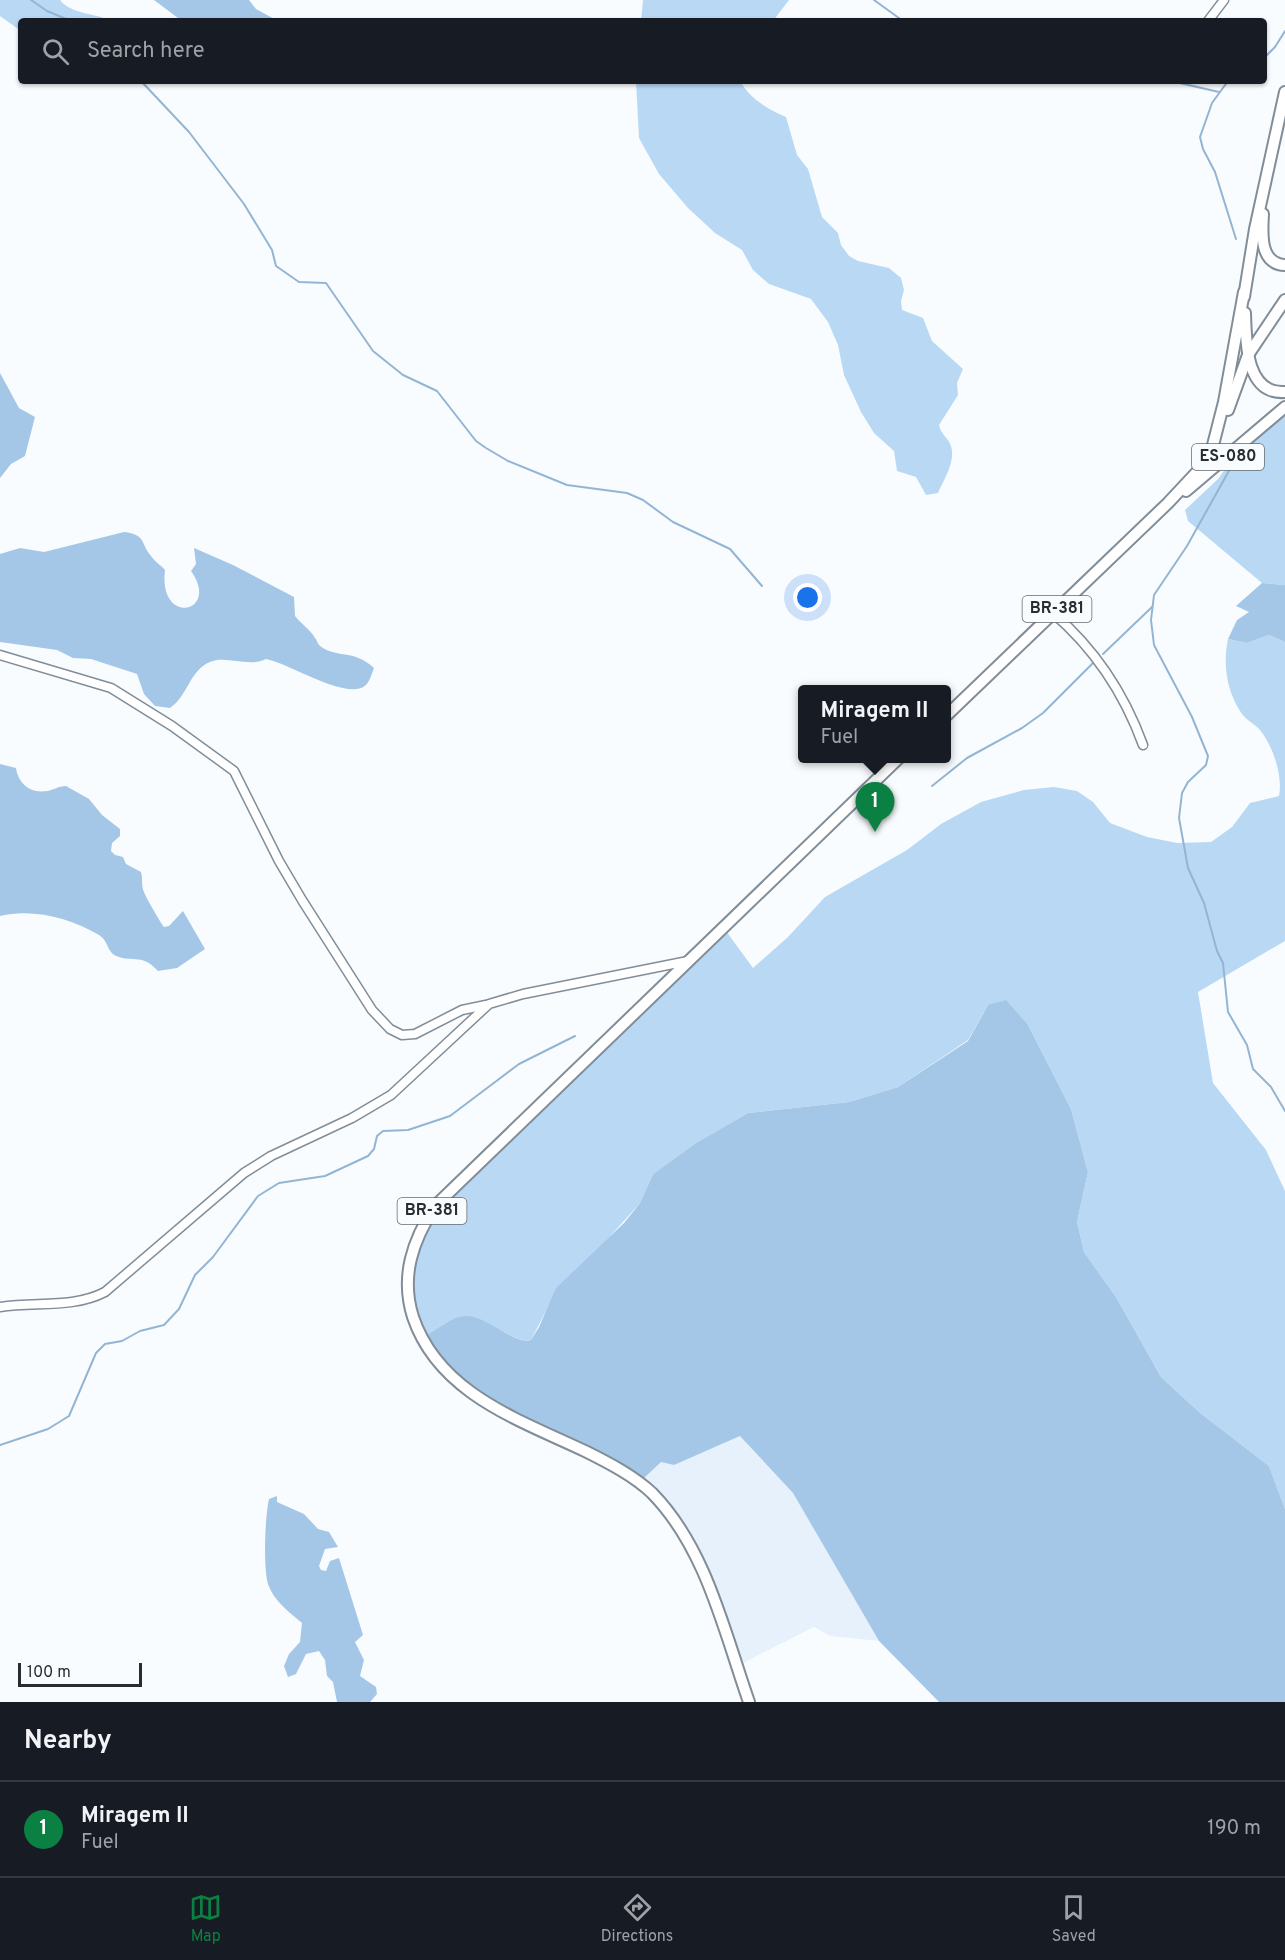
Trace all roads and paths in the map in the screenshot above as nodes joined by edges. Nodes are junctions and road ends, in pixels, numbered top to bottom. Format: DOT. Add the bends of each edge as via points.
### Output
graph roads {
  1 [pos="1224,0"];
  2 [pos="1210,18"];
  3 [pos="1285,92"];
  4 [pos="1263,195"];
  5 [pos="1285,265"];
  6 [pos="1244,292"];
  7 [pos="1285,300"];
  8 [pos="1248,355"];
  9 [pos="1285,392"];
  10 [pos="1285,407"];
  11 [pos="1212,448"];
  12 [pos="1168,503"];
  13 [pos="1053,613"];
  14 [pos="0,655"];
  15 [pos="951,711"];
  16 [pos="1143,745"];
  17 [pos="895,763"];
  18 [pos="688,961"];
  19 [pos="489,1004"];
  20 [pos="0,1307"];
  21 [pos="749,1702"];
  1 -- 2 [label="street"];
  3 -- 4 [label="main road"];
  4 -- 5 [label="main road" via="1264,249 1271,259"];
  4 -- 6 [label="main road"];
  6 -- 8 [label="main road"];
  6 -- 11 [label="main road"];
  7 -- 8 [label="main road, ES-080"];
  8 -- 9 [label="main road" via="1258,380 1268,388"];
  8 -- 11 [label="main road, ES-080"];
  10 -- 12 [label="main road, ES-080" via="1196,484"];
  11 -- 12 [label="main road, BR-381" via="1197,472"];
  12 -- 13 [label="main road, BR-381"];
  13 -- 15 [label="main road, BR-381"];
  13 -- 16 [label="street" via="1076,632 1104,667 1130,710"];
  14 -- 19 [label="street" via="111,688 234,771 296,890 372,1010 390,1029 402,1035 415,1034 462,1010"];
  17 -- 18 [label="main road, BR-381"];
  18 -- 19 [label="street"];
  18 -- 21 [label="main road, BR-381" via="435,1206 411,1254 407,1284 419,1334 446,1373 495,1408 610,1464 650,1492 668,1513 685,1537 708,1585"];
  19 -- 20 [label="street" via="391,1095 244,1173 105,1292 64,1304"];
}
